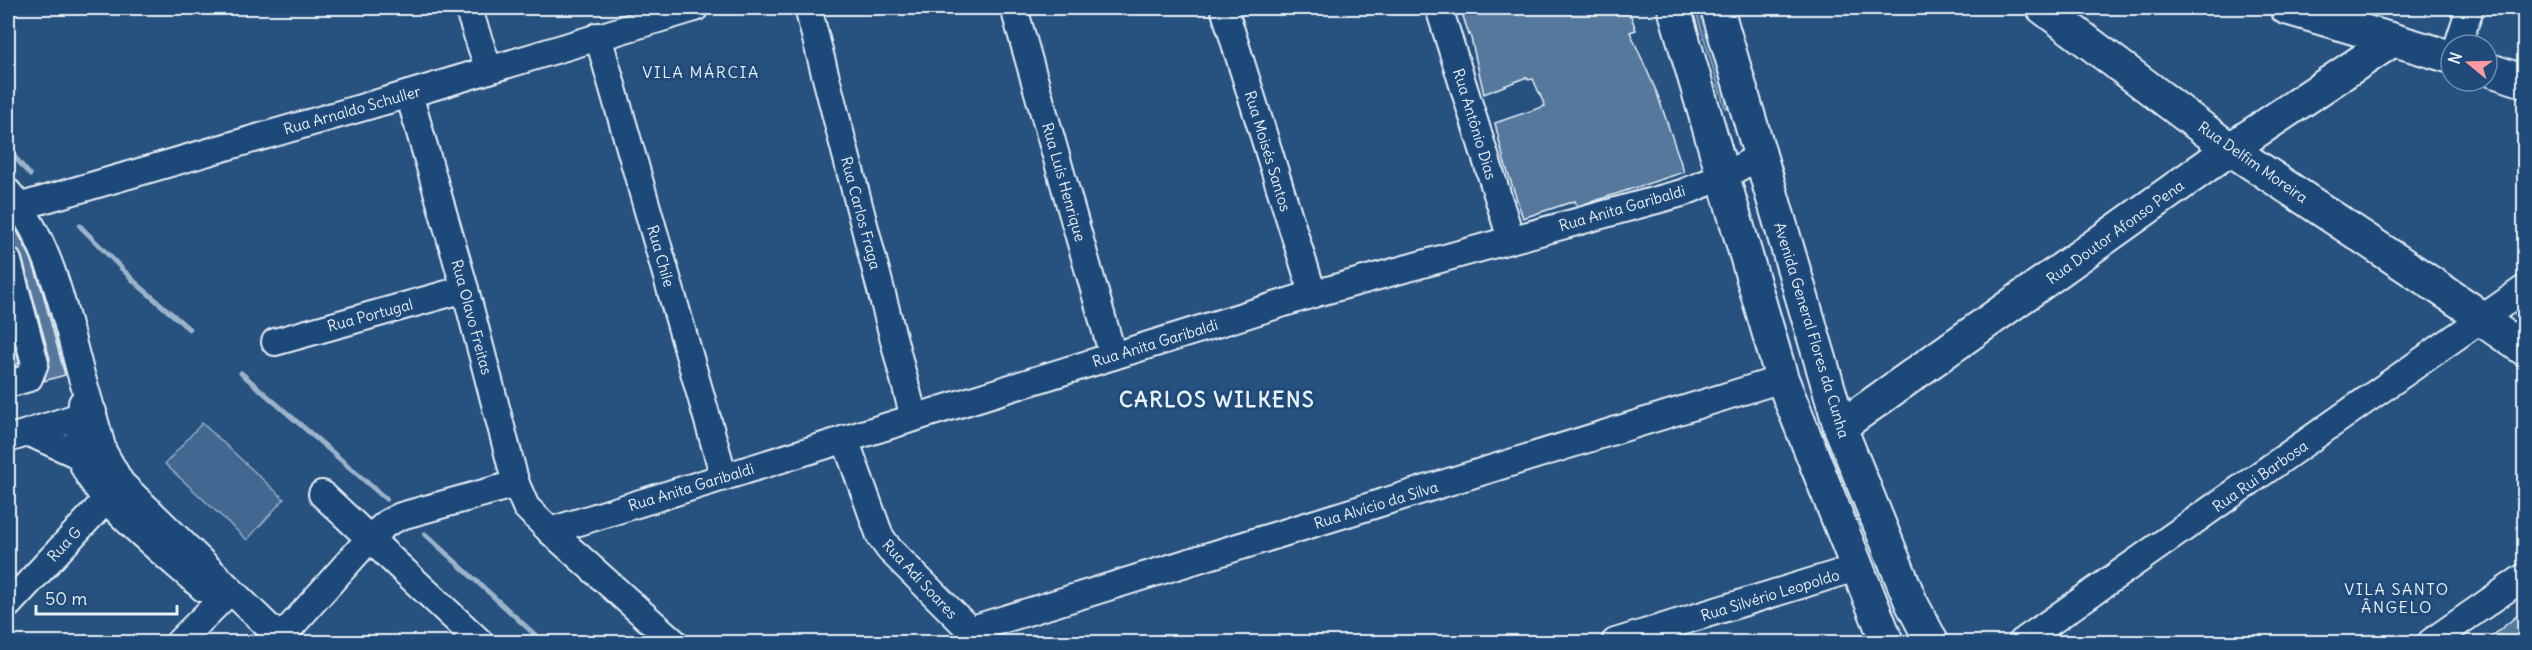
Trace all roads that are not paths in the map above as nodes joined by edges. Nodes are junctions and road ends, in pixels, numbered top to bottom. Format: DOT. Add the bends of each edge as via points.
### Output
graph roads {
  1 [pos="468,8"];
  2 [pos="695,8"];
  3 [pos="808,8"];
  4 [pos="1014,8"];
  5 [pos="1224,8"];
  6 [pos="1439,8"];
  7 [pos="1674,8"];
  8 [pos="1717,8"];
  9 [pos="2043,8"];
  10 [pos="2286,8"];
  11 [pos="2470,8"];
  12 [pos="2462,33"];
  13 [pos="598,36"];
  14 [pos="2393,40"];
  15 [pos="2439,53"];
  16 [pos="489,69"];
  17 [pos="2499,73"];
  18 [pos="2524,81"];
  19 [pos="409,94"];
  20 [pos="2230,149"];
  21 [pos="1760,156"];
  22 [pos="1724,176"];
  23 [pos="12,202"];
  24 [pos="1511,239"];
  25 [pos="42,248"];
  26 [pos="8,260"];
  27 [pos="465,289"];
  28 [pos="2524,289"];
  29 [pos="1313,294"];
  30 [pos="2483,312"];
  31 [pos="2524,326"];
  32 [pos="275,342"];
  33 [pos="2524,349"];
  34 [pos="1113,356"];
  35 [pos="1782,379"];
  36 [pos="8,381"];
  37 [pos="87,414"];
  38 [pos="914,418"];
  39 [pos="1840,427"];
  40 [pos="19,436"];
  41 [pos="845,439"];
  42 [pos="80,456"];
  43 [pos="724,477"];
  44 [pos="516,484"];
  45 [pos="114,491"];
  46 [pos="322,494"];
  47 [pos="550,531"];
  48 [pos="371,537"];
  49 [pos="1856,568"];
  50 [pos="2524,577"];
  51 [pos="225,597"];
  52 [pos="8,605"];
  53 [pos="976,636"];
  54 [pos="179,642"];
  55 [pos="275,642"];
  56 [pos="480,642"];
  57 [pos="675,642"];
  58 [pos="1615,642"];
  59 [pos="1887,642"];
  60 [pos="1932,642"];
  61 [pos="2022,642"];
  62 [pos="2431,642"];
  1 -- 16 [label="street"];
  2 -- 13 [label="street, Rua Arnaldo Schuller"];
  3 -- 38 [label="street, Rua Carlos Fraga"];
  4 -- 34 [label="street, Rua Luís Henrique"];
  5 -- 29 [label="street, Rua Moisés Santos"];
  6 -- 24 [label="street, Rua Antônio Dias"];
  7 -- 22 [label="main road"];
  8 -- 21 [label="main road, Avenida General Flores da Cunha"];
  9 -- 20 [label="main road, Rua Delfim Moreira"];
  10 -- 14 [label="main road"];
  11 -- 12 [label="street"];
  13 -- 16 [label="street, Rua Arnaldo Schuller"];
  13 -- 43 [label="street, Rua Chile"];
  14 -- 15 [label="main road"];
  14 -- 20 [label="main road, Rua Doutor Afonso Pena"];
  16 -- 19 [label="street, Rua Arnaldo Schuller"];
  17 -- 18 [label="main road"];
  19 -- 23 [label="street, Rua Arnaldo Schuller"];
  19 -- 27 [label="street, Rua Olavo Freitas"];
  20 -- 30 [label="main road, Rua Delfim Moreira"];
  20 -- 39 [label="main road, Rua Doutor Afonso Pena"];
  21 -- 22 [label="street, Rua Anita Garibaldi"];
  21 -- 39 [label="main road, Avenida General Flores da Cunha"];
  22 -- 24 [label="street, Rua Anita Garibaldi" via="1682,193"];
  22 -- 35 [label="main road"];
  23 -- 25 [label="street"];
  24 -- 29 [label="street, Rua Anita Garibaldi"];
  25 -- 26 [label="street"];
  25 -- 37 [label="street" via="63,308 83,382"];
  26 -- 36 [label="street" via="35,363 29,378"];
  27 -- 32 [label="street, Rua Portugal"];
  27 -- 44 [label="street, Rua Olavo Freitas"];
  28 -- 30 [label="street, Rua Rui Barbosa"];
  29 -- 34 [label="street, Rua Anita Garibaldi"];
  30 -- 31 [label="main road, Rua Delfim Moreira"];
  30 -- 33 [label="main road, Rua Delfim Moreira"];
  30 -- 61 [label="street, Rua Rui Barbosa"];
  34 -- 38 [label="street, Rua Anita Garibaldi"];
  35 -- 49 [label="main road"];
  35 -- 53 [label="street, Rua Alvício da Silva"];
  37 -- 40 [label="street"];
  37 -- 42 [label="street"];
  37 -- 45 [label="street"];
  38 -- 41 [label="street, Rua Anita Garibaldi"];
  39 -- 60 [label="main road, Avenida General Flores da Cunha" via="1911,602"];
  40 -- 42 [label="street"];
  41 -- 43 [label="street, Rua Anita Garibaldi"];
  41 -- 53 [label="street, Rua Adi Soares" via="880,536"];
  42 -- 45 [label="street" via="86,474"];
  43 -- 47 [label="street, Rua Anita Garibaldi"];
  44 -- 47 [label="street, Rua Olavo Freitas" via="526,507"];
  44 -- 48 [label="street" via="401,516"];
  45 -- 51 [label="street"];
  45 -- 52 [label="street, Rua G"];
  46 -- 48 [label="street"];
  47 -- 57 [label="street, Rua Olavo Freitas"];
  48 -- 55 [label="street"];
  48 -- 56 [label="street"];
  49 -- 58 [label="street, Rua Silvério Leopoldo"];
  49 -- 59 [label="main road"];
  50 -- 62 [label="street"];
  51 -- 54 [label="street"];
  51 -- 55 [label="street"];
}
